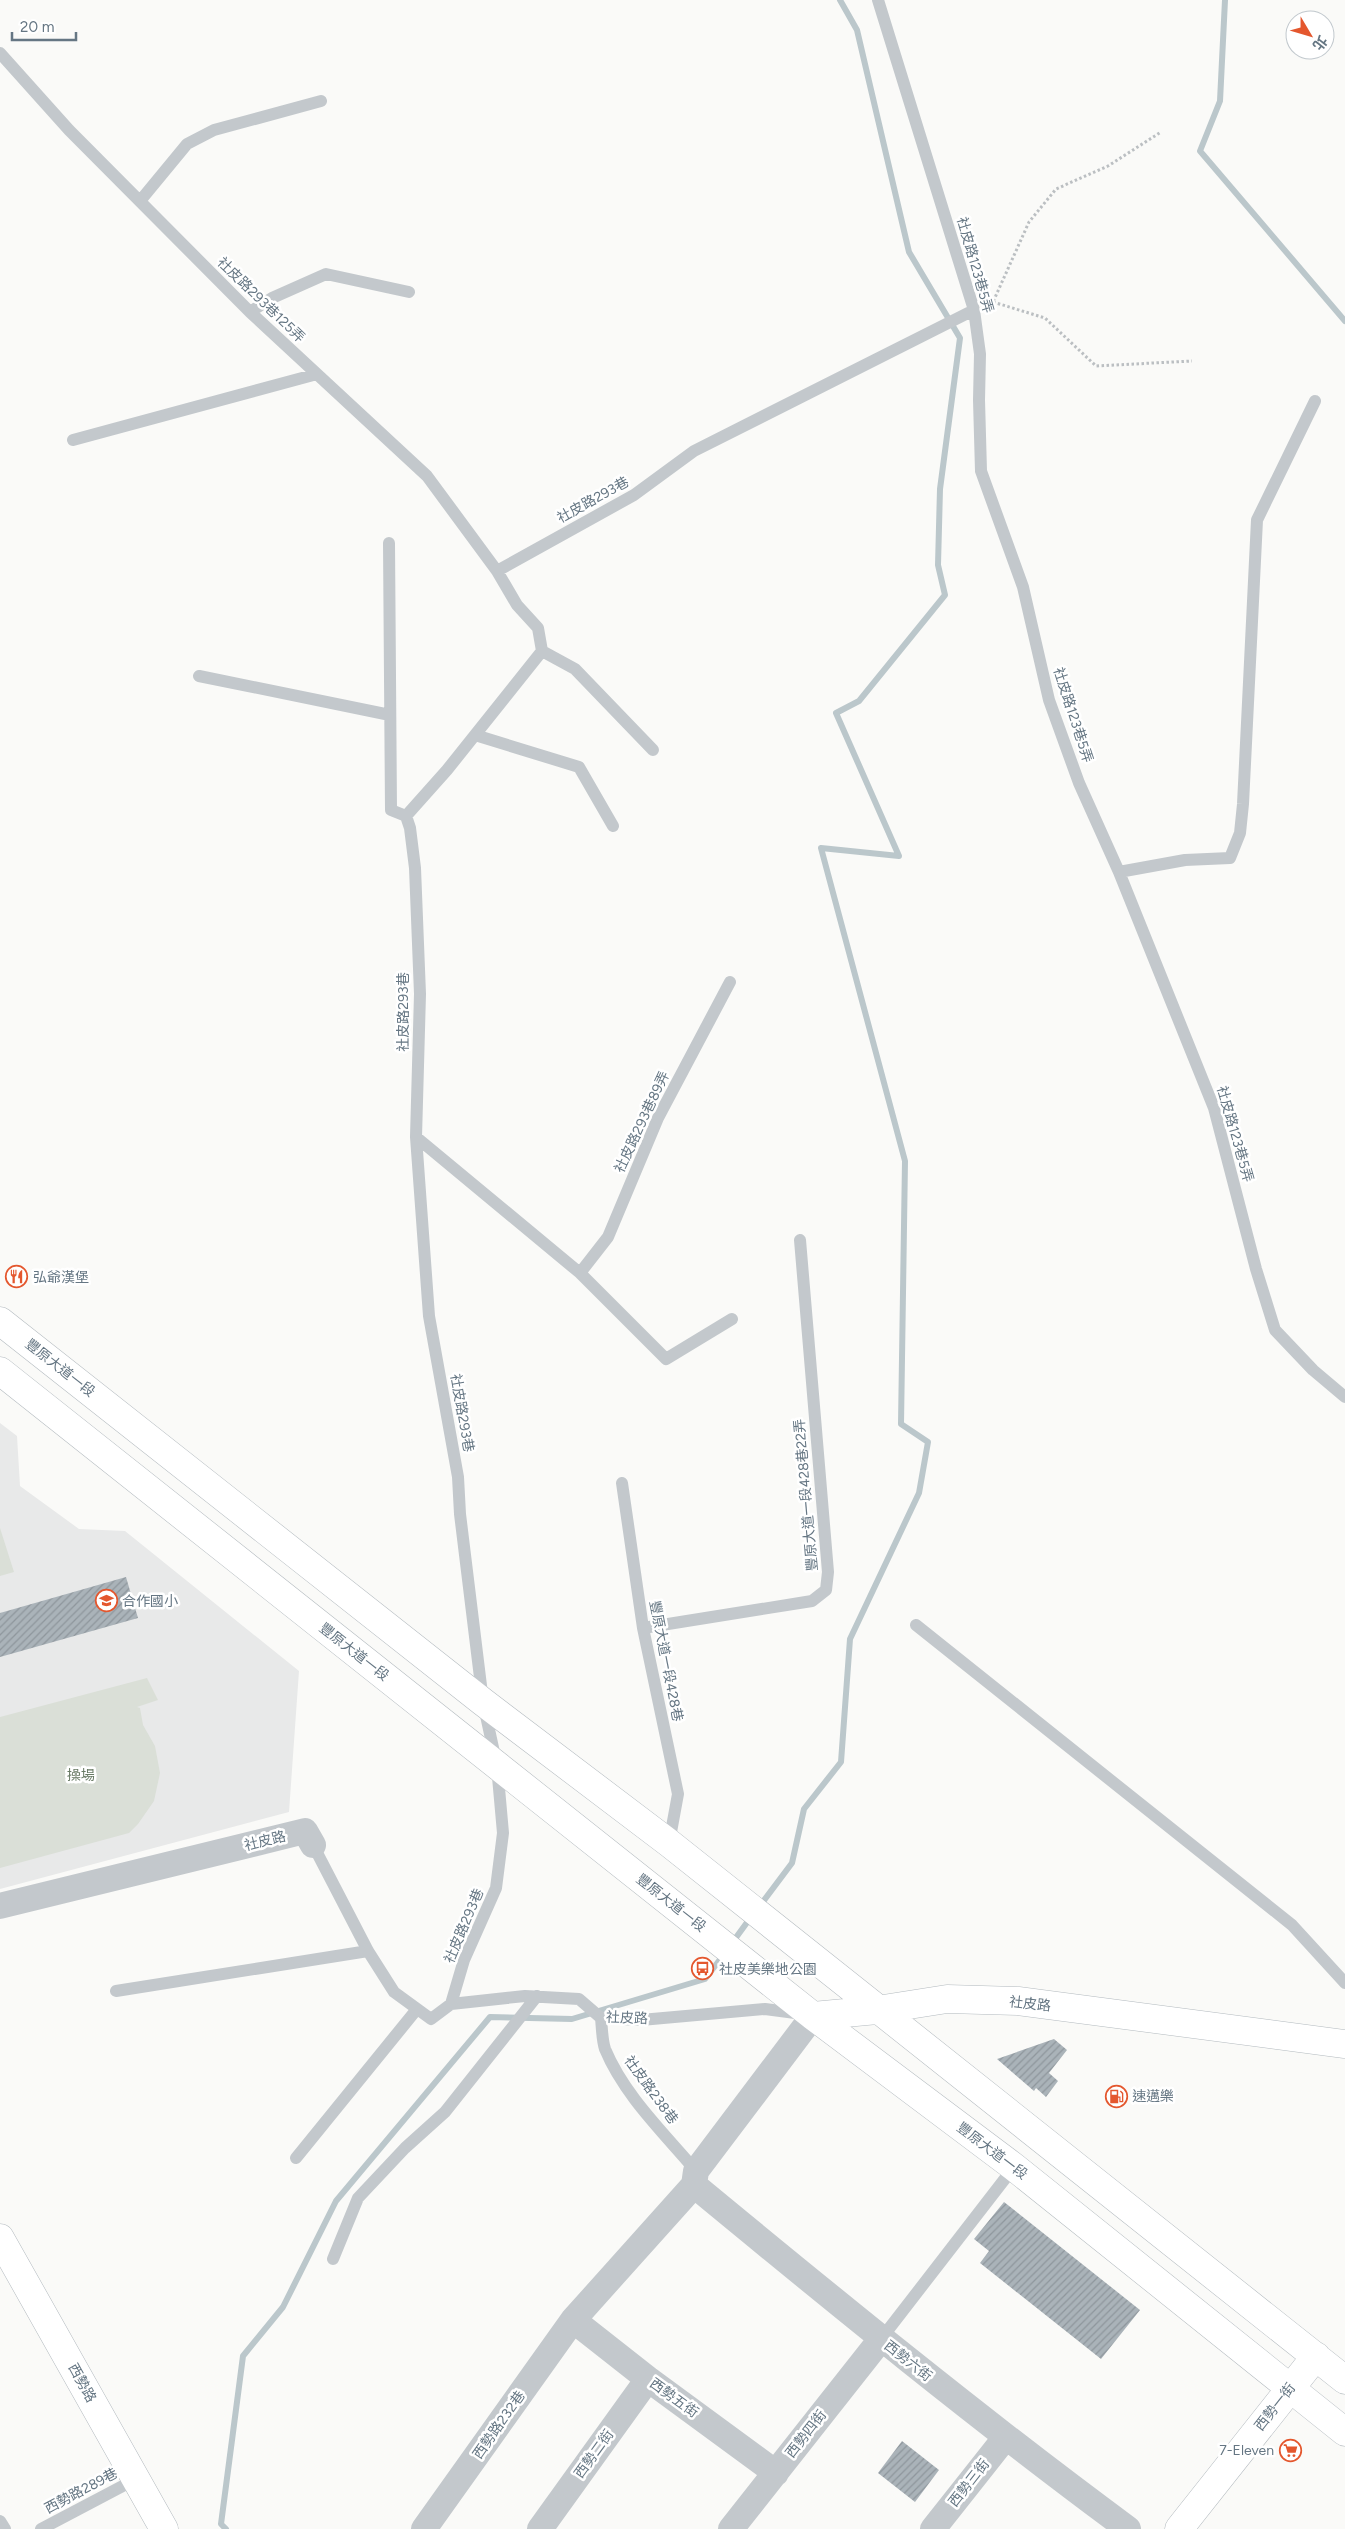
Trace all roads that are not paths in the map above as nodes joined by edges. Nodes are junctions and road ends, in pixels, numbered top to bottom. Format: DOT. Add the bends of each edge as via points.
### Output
graph roads {
  1 [pos="878,0"];
  2 [pos="0,53"];
  3 [pos="321,101"];
  4 [pos="140,201"];
  5 [pos="410,292"];
  6 [pos="974,310"];
  7 [pos="250,312"];
  8 [pos="317,374"];
  9 [pos="1315,400"];
  10 [pos="73,440"];
  11 [pos="389,543"];
  12 [pos="497,571"];
  13 [pos="542,651"];
  14 [pos="199,676"];
  15 [pos="390,715"];
  16 [pos="475,735"];
  17 [pos="653,750"];
  18 [pos="406,816"];
  19 [pos="612,826"];
  20 [pos="1119,872"];
  21 [pos="730,982"];
  22 [pos="416,1137"];
  23 [pos="800,1240"];
  24 [pos="580,1273"];
  25 [pos="732,1319"];
  26 [pos="0,1321"];
  27 [pos="0,1371"];
  28 [pos="1345,1397"];
  29 [pos="622,1483"];
  30 [pos="916,1625"];
  31 [pos="643,1628"];
  32 [pos="483,1702"];
  33 [pos="498,1766"];
  34 [pos="669,1843"];
  35 [pos="313,1845"];
  36 [pos="0,1906"];
  37 [pos="368,1951"];
  38 [pos="1345,1983"];
  39 [pos="116,1991"];
  40 [pos="537,1996"];
  41 [pos="451,2004"];
  42 [pos="417,2009"];
  43 [pos="876,2010"];
  44 [pos="813,2016"];
  45 [pos="601,2018"];
  46 [pos="1345,2044"];
  47 [pos="296,2158"];
  48 [pos="1014,2167"];
  49 [pos="695,2178"];
  50 [pos="0,2238"];
  51 [pos="333,2259"];
  52 [pos="573,2320"];
  53 [pos="881,2339"];
  54 [pos="1316,2356"];
  55 [pos="648,2379"];
  56 [pos="1345,2380"];
  57 [pos="1290,2388"];
  58 [pos="1345,2432"];
  59 [pos="1005,2438"];
  60 [pos="776,2473"];
  61 [pos="136,2479"];
  62 [pos="0,2521"];
  63 [pos="5,2529"];
  64 [pos="41,2529"];
  65 [pos="164,2529"];
  66 [pos="424,2529"];
  67 [pos="540,2529"];
  68 [pos="731,2529"];
  69 [pos="933,2529"];
  70 [pos="1128,2529"];
  71 [pos="1179,2529"];
  1 -- 6 [label="lane, 社皮路123巷5弄"];
  2 -- 4 [label="lane, 社皮路293巷125弄" via="69,130"];
  3 -- 4 [label="lane" via="214,130 187,144"];
  4 -- 7 [label="lane, 社皮路293巷125弄"];
  5 -- 7 [label="lane" via="326,274 272,298"];
  6 -- 12 [label="lane, 社皮路293巷" via="694,451 634,495"];
  6 -- 20 [label="lane, 社皮路123巷5弄" via="980,354 981,471 1023,587 1049,700 1079,783"];
  7 -- 8 [label="lane, 社皮路293巷125弄"];
  8 -- 10 [label="lane"];
  8 -- 12 [label="lane, 社皮路293巷125弄" via="427,476"];
  9 -- 20 [label="lane" via="1257,520 1240,833 1230,858 1185,860"];
  11 -- 15 [label="lane"];
  12 -- 13 [label="lane" via="516,605 538,628"];
  13 -- 16 [label="lane"];
  13 -- 17 [label="lane" via="575,669"];
  14 -- 15 [label="lane"];
  15 -- 18 [label="lane" via="391,810"];
  16 -- 18 [label="lane"];
  16 -- 19 [label="lane" via="579,767"];
  18 -- 22 [label="lane, 社皮路293巷" via="415,868 420,994"];
  20 -- 28 [label="lane, 社皮路123巷5弄" via="1214,1108 1275,1330 1312,1370"];
  21 -- 24 [label="lane, 社皮路293巷89弄" via="658,1118 608,1237"];
  22 -- 24 [label="lane"];
  22 -- 32 [label="lane, 社皮路293巷" via="429,1316 458,1477"];
  23 -- 31 [label="lane, 豐原大道一段428巷22弄" via="828,1572 826,1590 812,1601"];
  24 -- 25 [label="lane" via="666,1359"];
  26 -- 32 [label="street, 豐原大道一段"];
  27 -- 33 [label="street, 豐原大道一段"];
  29 -- 31 [label="lane, 豐原大道一段428巷"];
  30 -- 38 [label="lane" via="1292,1925"];
  31 -- 34 [label="lane, 豐原大道一段428巷" via="678,1794"];
  32 -- 33 [label="lane, 社皮路293巷"];
  32 -- 34 [label="street, 豐原大道一段"];
  33 -- 41 [label="lane, 社皮路293巷" via="503,1833 496,1888 464,1960"];
  33 -- 44 [label="street, 豐原大道一段"];
  34 -- 43 [label="street, 豐原大道一段"];
  35 -- 36 [label="street, 社皮路" via="306,1831"];
  35 -- 37 [label="lane, 社皮路"];
  37 -- 39 [label="lane"];
  37 -- 42 [label="lane, 社皮路" via="394,1992"];
  40 -- 41 [label="lane, 社皮路"];
  40 -- 45 [label="lane, 社皮路" via="579,1999"];
  40 -- 51 [label="lane" via="445,2112 405,2148 358,2198"];
  41 -- 42 [label="lane, 社皮路" via="431,2019"];
  42 -- 47 [label="lane"];
  43 -- 44 [label="street, 社皮路"];
  43 -- 46 [label="street, 社皮路" via="948,1999 1018,2001"];
  43 -- 54 [label="street, 豐原大道一段"];
  44 -- 45 [label="lane, 社皮路" via="765,2009 641,2020"];
  44 -- 48 [label="street, 豐原大道一段"];
  44 -- 49 [label="street, 西勢路232巷"];
  45 -- 49 [label="lane, 社皮路238巷" via="604,2047 618,2072"];
  48 -- 53 [label="lane"];
  48 -- 57 [label="street, 豐原大道一段"];
  49 -- 52 [label="street, 西勢路232巷"];
  49 -- 53 [label="street, 西勢六街"];
  50 -- 61 [label="street, 西勢路"];
  52 -- 55 [label="street, 西勢五街"];
  52 -- 66 [label="street, 西勢路232巷"];
  53 -- 59 [label="street, 西勢六街"];
  53 -- 60 [label="street, 西勢四街"];
  54 -- 56 [label="street, 豐原大道一段"];
  54 -- 57 [label="street, 西勢一街"];
  55 -- 60 [label="street, 西勢五街"];
  55 -- 67 [label="street, 西勢二街"];
  57 -- 58 [label="street, 豐原大道一段"];
  57 -- 71 [label="street, 西勢一街"];
  59 -- 69 [label="street, 西勢三街"];
  59 -- 70 [label="street, 西勢六街"];
  60 -- 68 [label="street, 西勢四街"];
  61 -- 64 [label="lane, 西勢路289巷"];
  61 -- 65 [label="street, 西勢路"];
  62 -- 63 [label="lane"];
}
